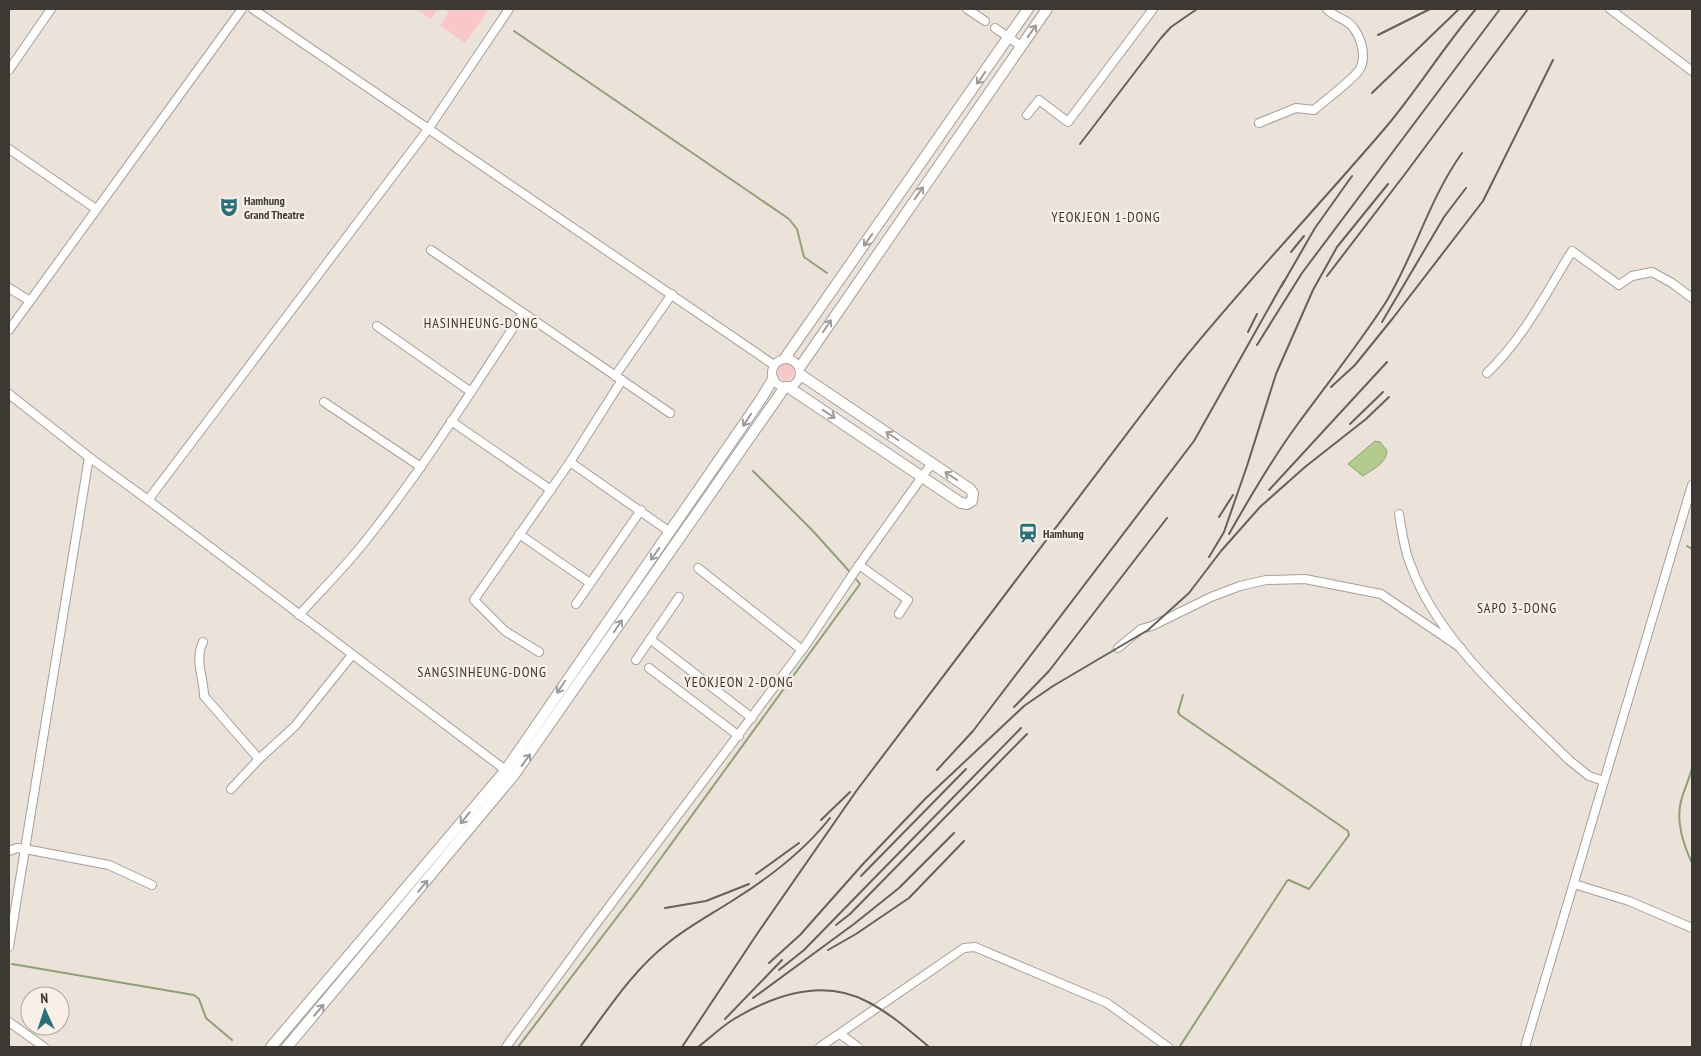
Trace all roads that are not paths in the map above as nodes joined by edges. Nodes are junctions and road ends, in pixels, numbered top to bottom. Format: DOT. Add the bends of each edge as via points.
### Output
graph roads {
  1 [pos="51,9"];
  2 [pos="242,9"];
  3 [pos="252,9"];
  4 [pos="508,9"];
  5 [pos="967,9"];
  6 [pos="1028,9"];
  7 [pos="1047,9"];
  8 [pos="1153,9"];
  9 [pos="1327,9"];
  10 [pos="1610,9"];
  11 [pos="985,21"];
  12 [pos="995,28"];
  13 [pos="1009,37"];
  14 [pos="1021,46"];
  15 [pos="9,70"];
  16 [pos="1692,71"];
  17 [pos="1027,115"];
  18 [pos="1259,123"];
  19 [pos="429,128"];
  20 [pos="9,149"];
  21 [pos="96,209"];
  22 [pos="431,250"];
  23 [pos="9,288"];
  24 [pos="672,294"];
  25 [pos="1692,298"];
  26 [pos="30,301"];
  27 [pos="523,313"];
  28 [pos="377,326"];
  29 [pos="9,330"];
  30 [pos="786,358"];
  31 [pos="774,365"];
  32 [pos="800,371"];
  33 [pos="1487,373"];
  34 [pos="619,378"];
  35 [pos="773,379"];
  36 [pos="787,387"];
  37 [pos="471,392"];
  38 [pos="9,394"];
  39 [pos="16,400"];
  40 [pos="324,402"];
  41 [pos="9,405"];
  42 [pos="670,413"];
  43 [pos="451,421"];
  44 [pos="89,457"];
  45 [pos="570,462"];
  46 [pos="932,463"];
  47 [pos="421,467"];
  48 [pos="922,477"];
  49 [pos="1692,485"];
  50 [pos="551,490"];
  51 [pos="148,500"];
  52 [pos="641,510"];
  53 [pos="1399,514"];
  54 [pos="670,532"];
  55 [pos="519,534"];
  56 [pos="859,566"];
  57 [pos="698,568"];
  58 [pos="590,583"];
  59 [pos="679,597"];
  60 [pos="576,604"];
  61 [pos="899,614"];
  62 [pos="299,615"];
  63 [pos="650,639"];
  64 [pos="203,642"];
  65 [pos="1118,648"];
  66 [pos="1461,648"];
  67 [pos="802,650"];
  68 [pos="539,652"];
  69 [pos="352,655"];
  70 [pos="636,660"];
  71 [pos="650,668"];
  72 [pos="752,718"];
  73 [pos="739,736"];
  74 [pos="260,759"];
  75 [pos="510,773"];
  76 [pos="1604,781"];
  77 [pos="231,789"];
  78 [pos="25,849"];
  79 [pos="9,851"];
  80 [pos="1574,884"];
  81 [pos="152,885"];
  82 [pos="1692,928"];
  83 [pos="9,947"];
  84 [pos="9,1022"];
  85 [pos="840,1034"];
  86 [pos="44,1047"];
  87 [pos="271,1047"];
  88 [pos="287,1047"];
  89 [pos="506,1047"];
  90 [pos="820,1047"];
  91 [pos="858,1047"];
  92 [pos="1168,1047"];
  93 [pos="1525,1047"];
  1 -- 15 [label="street"];
  2 -- 21 [label="street"];
  3 -- 19 [label="street"];
  4 -- 19 [label="street"];
  5 -- 11 [label="street"];
  6 -- 13 [label="main road"];
  14 -- 7 [label="main road, one-way"];
  8 -- 17 [label="street" via="1068,122 1039,100"];
  9 -- 18 [label="street" via="1354,28 1364,53 1360,68 1314,110 1296,108"];
  10 -- 16 [label="street"];
  12 -- 13 [label="street"];
  13 -- 14 [label="street"];
  13 -- 30 [label="main road, one-way"];
  32 -- 14 [label="main road, one-way"];
  19 -- 24 [label="street"];
  19 -- 51 [label="street"];
  20 -- 21 [label="street"];
  21 -- 26 [label="street"];
  22 -- 27 [label="street"];
  23 -- 26 [label="street"];
  24 -- 31 [label="street"];
  24 -- 34 [label="street"];
  25 -- 33 [label="street" via="1652,272 1632,276 1619,285 1572,251 1506,353"];
  26 -- 29 [label="street"];
  27 -- 34 [label="street"];
  27 -- 37 [label="street"];
  28 -- 37 [label="street"];
  30 -- 31 [label="street"];
  30 -- 32 [label="street" via="795,361"];
  31 -- 35 [label="street"];
  32 -- 36 [label="street" via="797,382"];
  46 -- 32 [label="main road, one-way"];
  34 -- 42 [label="street"];
  34 -- 45 [label="street"];
  35 -- 36 [label="street"];
  35 -- 54 [label="main road, one-way"];
  36 -- 48 [label="main road, one-way"];
  75 -- 36 [label="main road, one-way"];
  37 -- 43 [label="street"];
  38 -- 39 [label="street"];
  39 -- 41 [label="street"];
  39 -- 44 [label="street"];
  40 -- 47 [label="street"];
  43 -- 47 [label="street"];
  43 -- 50 [label="street"];
  44 -- 51 [label="street"];
  44 -- 78 [label="street"];
  45 -- 50 [label="street"];
  45 -- 52 [label="street"];
  46 -- 48 [label="street"];
  48 -- 46 [label="main road, one-way" via="962,503 972,501 974,496 970,489"];
  47 -- 62 [label="street" via="361,547"];
  48 -- 56 [label="street"];
  49 -- 76 [label="street"];
  50 -- 55 [label="street"];
  51 -- 62 [label="street"];
  52 -- 54 [label="street"];
  52 -- 58 [label="street"];
  53 -- 66 [label="street" via="1406,554 1415,577"];
  54 -- 75 [label="main road, one-way" via="586,652"];
  55 -- 58 [label="street"];
  55 -- 68 [label="street" via="474,600 504,631"];
  56 -- 61 [label="street" via="908,600"];
  56 -- 67 [label="street"];
  57 -- 67 [label="street"];
  58 -- 60 [label="street"];
  59 -- 63 [label="street"];
  62 -- 69 [label="street"];
  63 -- 70 [label="street"];
  63 -- 72 [label="street"];
  64 -- 74 [label="street" via="198,659 204,696"];
  65 -- 66 [label="street" via="1142,629 1231,588 1261,580 1295,579 1381,594"];
  66 -- 76 [label="street" via="1569,760 1589,776"];
  67 -- 72 [label="street"];
  69 -- 74 [label="street" via="295,726"];
  69 -- 75 [label="street"];
  71 -- 73 [label="street"];
  72 -- 73 [label="street"];
  73 -- 89 [label="street"];
  74 -- 77 [label="street"];
  75 -- 87 [label="main road, one-way"];
  88 -- 75 [label="main road, one-way"];
  76 -- 80 [label="street"];
  78 -- 79 [label="street"];
  78 -- 81 [label="street" via="109,864"];
  78 -- 83 [label="street"];
  80 -- 82 [label="street" via="1629,901"];
  80 -- 93 [label="street"];
  84 -- 86 [label="street"];
  85 -- 90 [label="street"];
  85 -- 91 [label="street"];
  85 -- 92 [label="street" via="970,946 1107,1003"];
}
